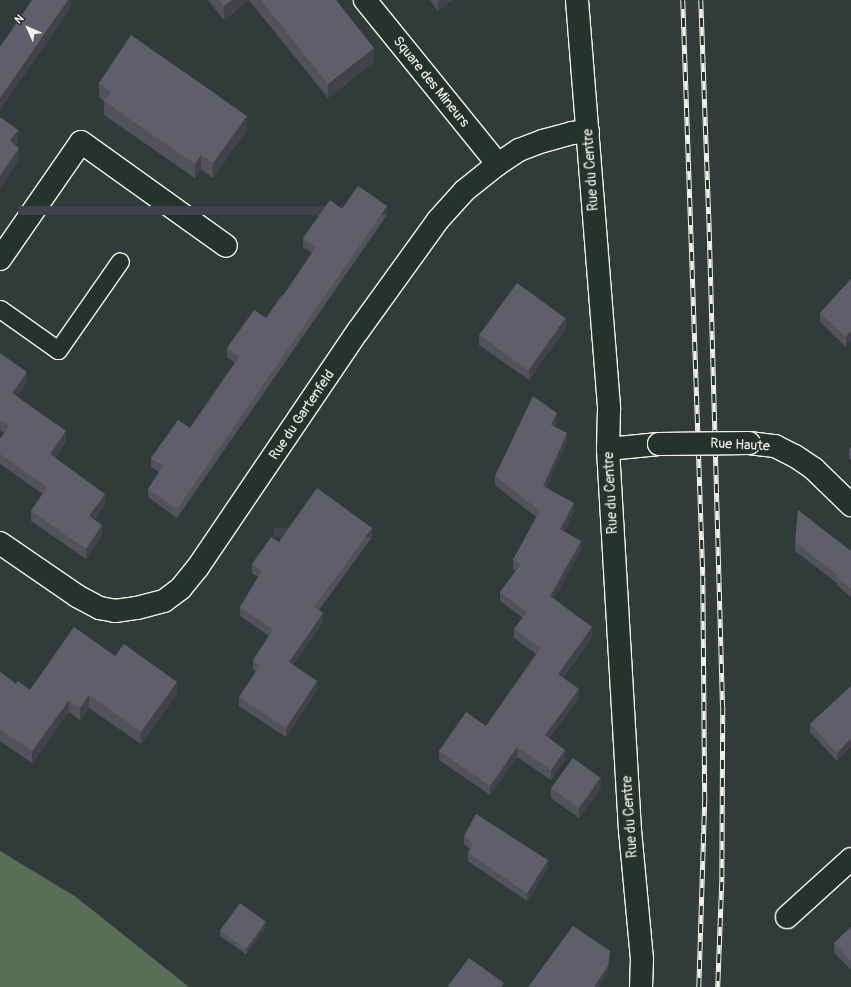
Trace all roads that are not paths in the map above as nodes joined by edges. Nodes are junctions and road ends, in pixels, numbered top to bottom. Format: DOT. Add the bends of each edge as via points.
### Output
graph roads {
  1 [pos="365,0"];
  2 [pos="576,0"];
  3 [pos="588,131"];
  4 [pos="498,164"];
  5 [pos="226,246"];
  6 [pos="0,259"];
  7 [pos="120,261"];
  8 [pos="0,309"];
  9 [pos="608,449"];
  10 [pos="851,505"];
  11 [pos="0,543"];
  12 [pos="851,859"];
  13 [pos="787,917"];
  14 [pos="641,987"];
  1 -- 4 [label="street, Square des Mineurs"];
  2 -- 3 [label="street, Rue du Centre"];
  3 -- 4 [label="street, Rue du Gartenfeld" via="542,141 519,150"];
  3 -- 9 [label="street, Rue du Centre" via="609,409"];
  4 -- 11 [label="street, Rue du Gartenfeld" via="464,191 438,220 358,331 198,567 181,588 164,601 116,611 100,608 77,596"];
  5 -- 6 [label="street" via="81,142"];
  7 -- 8 [label="lane" via="58,350"];
  9 -- 10 [label="street, Rue Haute, bridge" via="659,444 749,443 775,446 814,469"];
  9 -- 14 [label="street, Rue du Centre" via="630,830 642,960"];
  12 -- 13 [label="street"];
}
